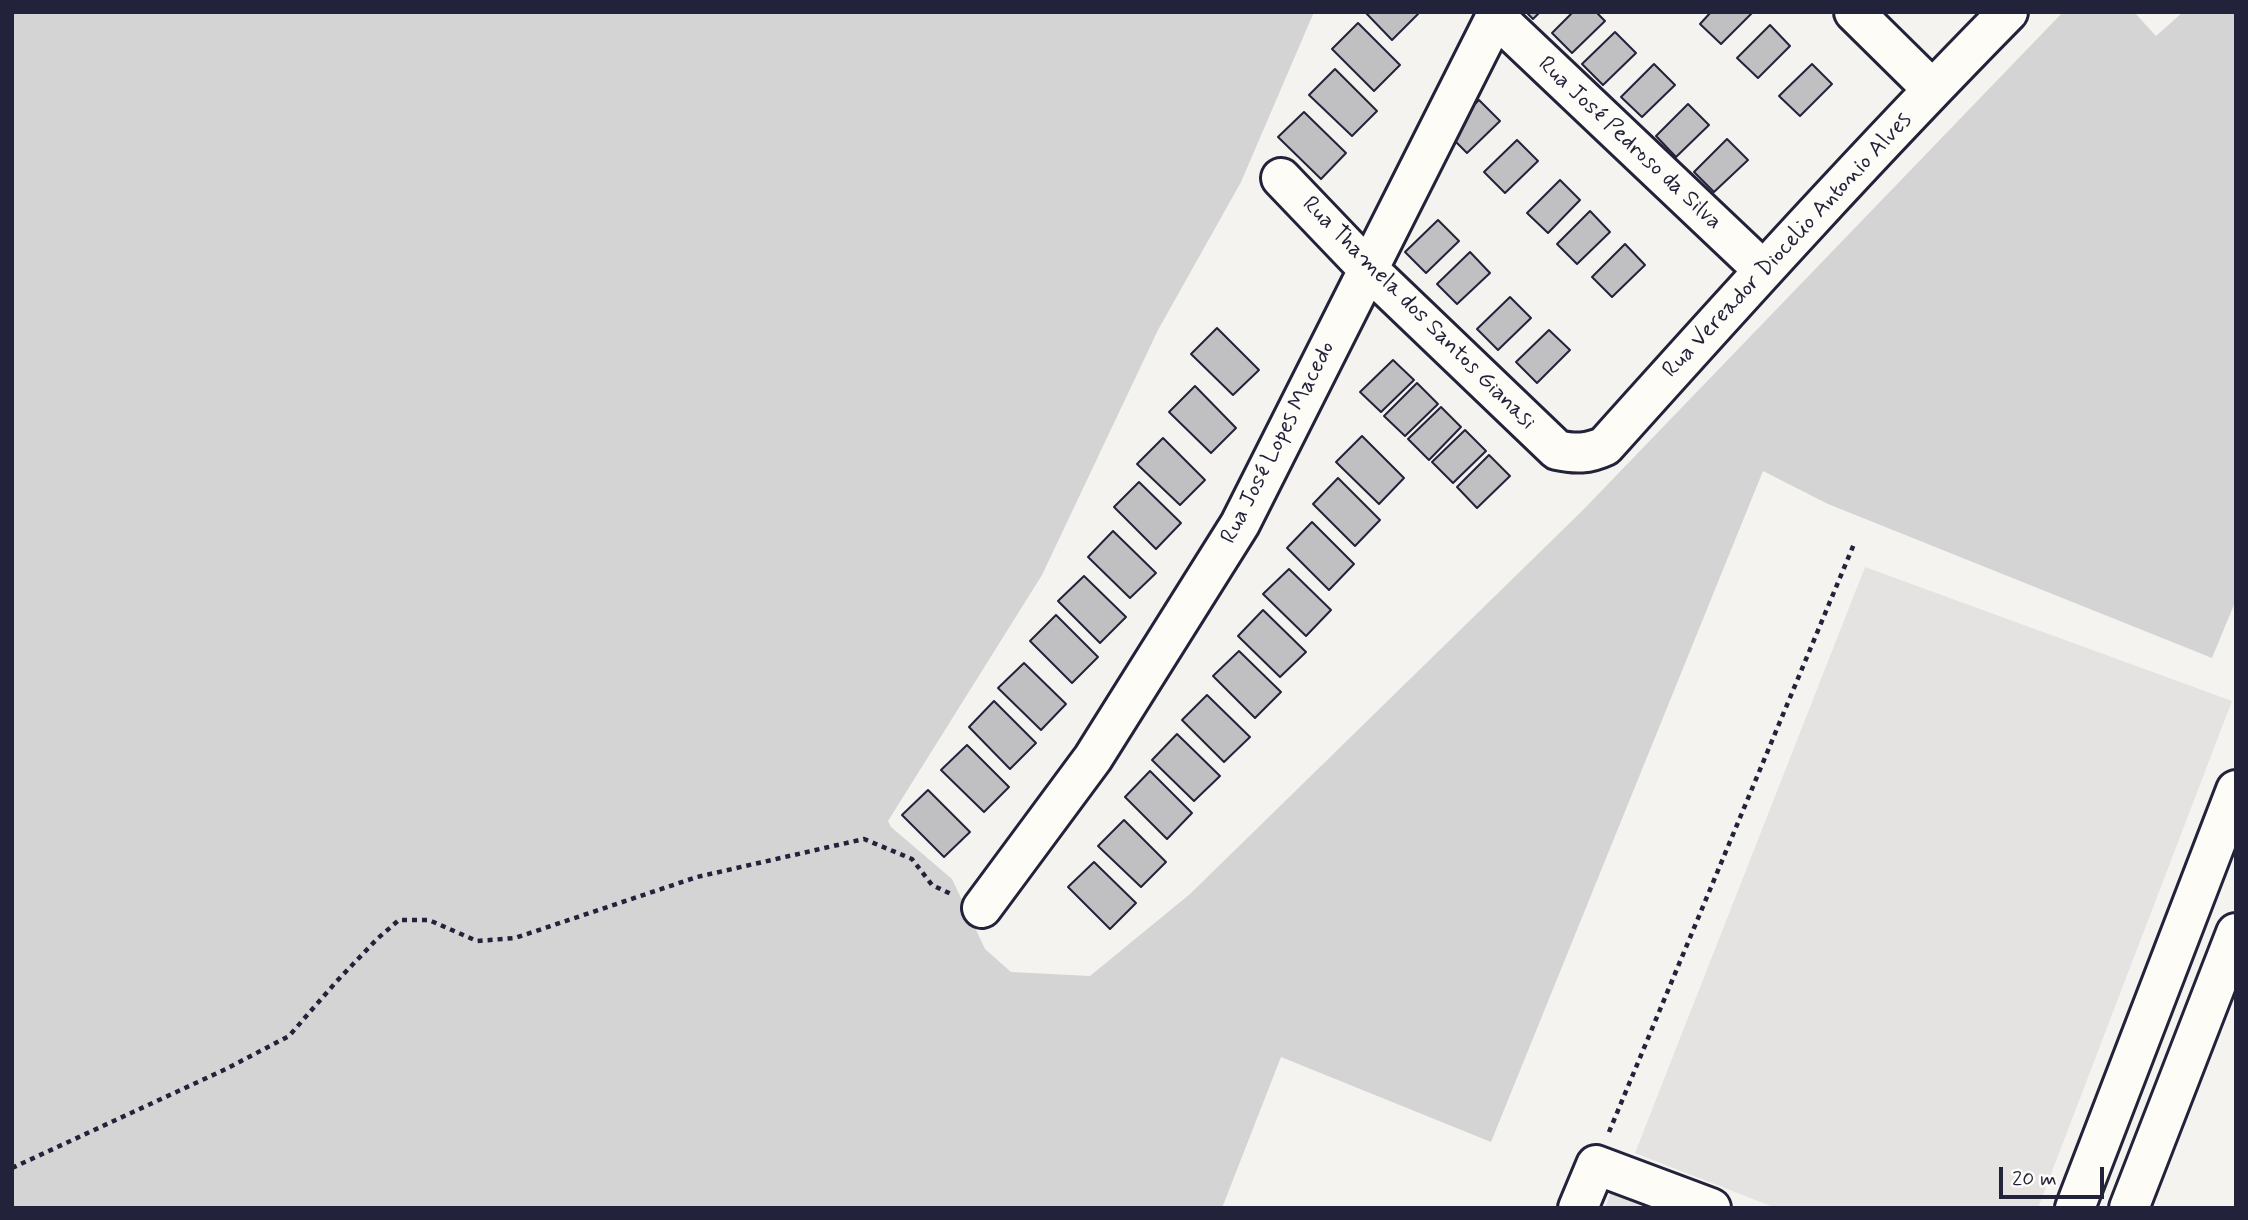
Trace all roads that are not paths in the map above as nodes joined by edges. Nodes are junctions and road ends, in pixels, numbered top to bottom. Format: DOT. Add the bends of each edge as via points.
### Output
graph roads {
  1 [pos="1854,12"];
  2 [pos="2008,12"];
  3 [pos="1497,15"];
  4 [pos="1932,89"];
  5 [pos="1281,177"];
  6 [pos="1369,270"];
  7 [pos="1763,270"];
  8 [pos="1557,450"];
  9 [pos="2236,790"];
  10 [pos="982,908"];
  11 [pos="2236,933"];
  12 [pos="1578,1208"];
  13 [pos="1712,1208"];
  14 [pos="2075,1208"];
  15 [pos="2130,1208"];
  1 -- 4 [label="street"];
  2 -- 4 [label="street, Rua Vereador Diocelio Antonio Alves"];
  3 -- 6 [label="street, Rua José Lopes Macedo"];
  3 -- 7 [label="street, Rua José Pedroso da Silva"];
  4 -- 7 [label="street, Rua Vereador Diocelio Antonio Alves"];
  5 -- 6 [label="street, Rua Thamela dos Santos Gianasi"];
  6 -- 8 [label="street, Rua Thamela dos Santos Gianasi"];
  6 -- 10 [label="street, Rua José Lopes Macedo" via="1240,524 1093,758"];
  7 -- 8 [label="street, Rua Vereador Diocelio Antonio Alves" via="1605,446 1591,453"];
  9 -- 14 [label="street"];
  11 -- 15 [label="street"];
  12 -- 13 [label="street" via="1595,1165"];
}
